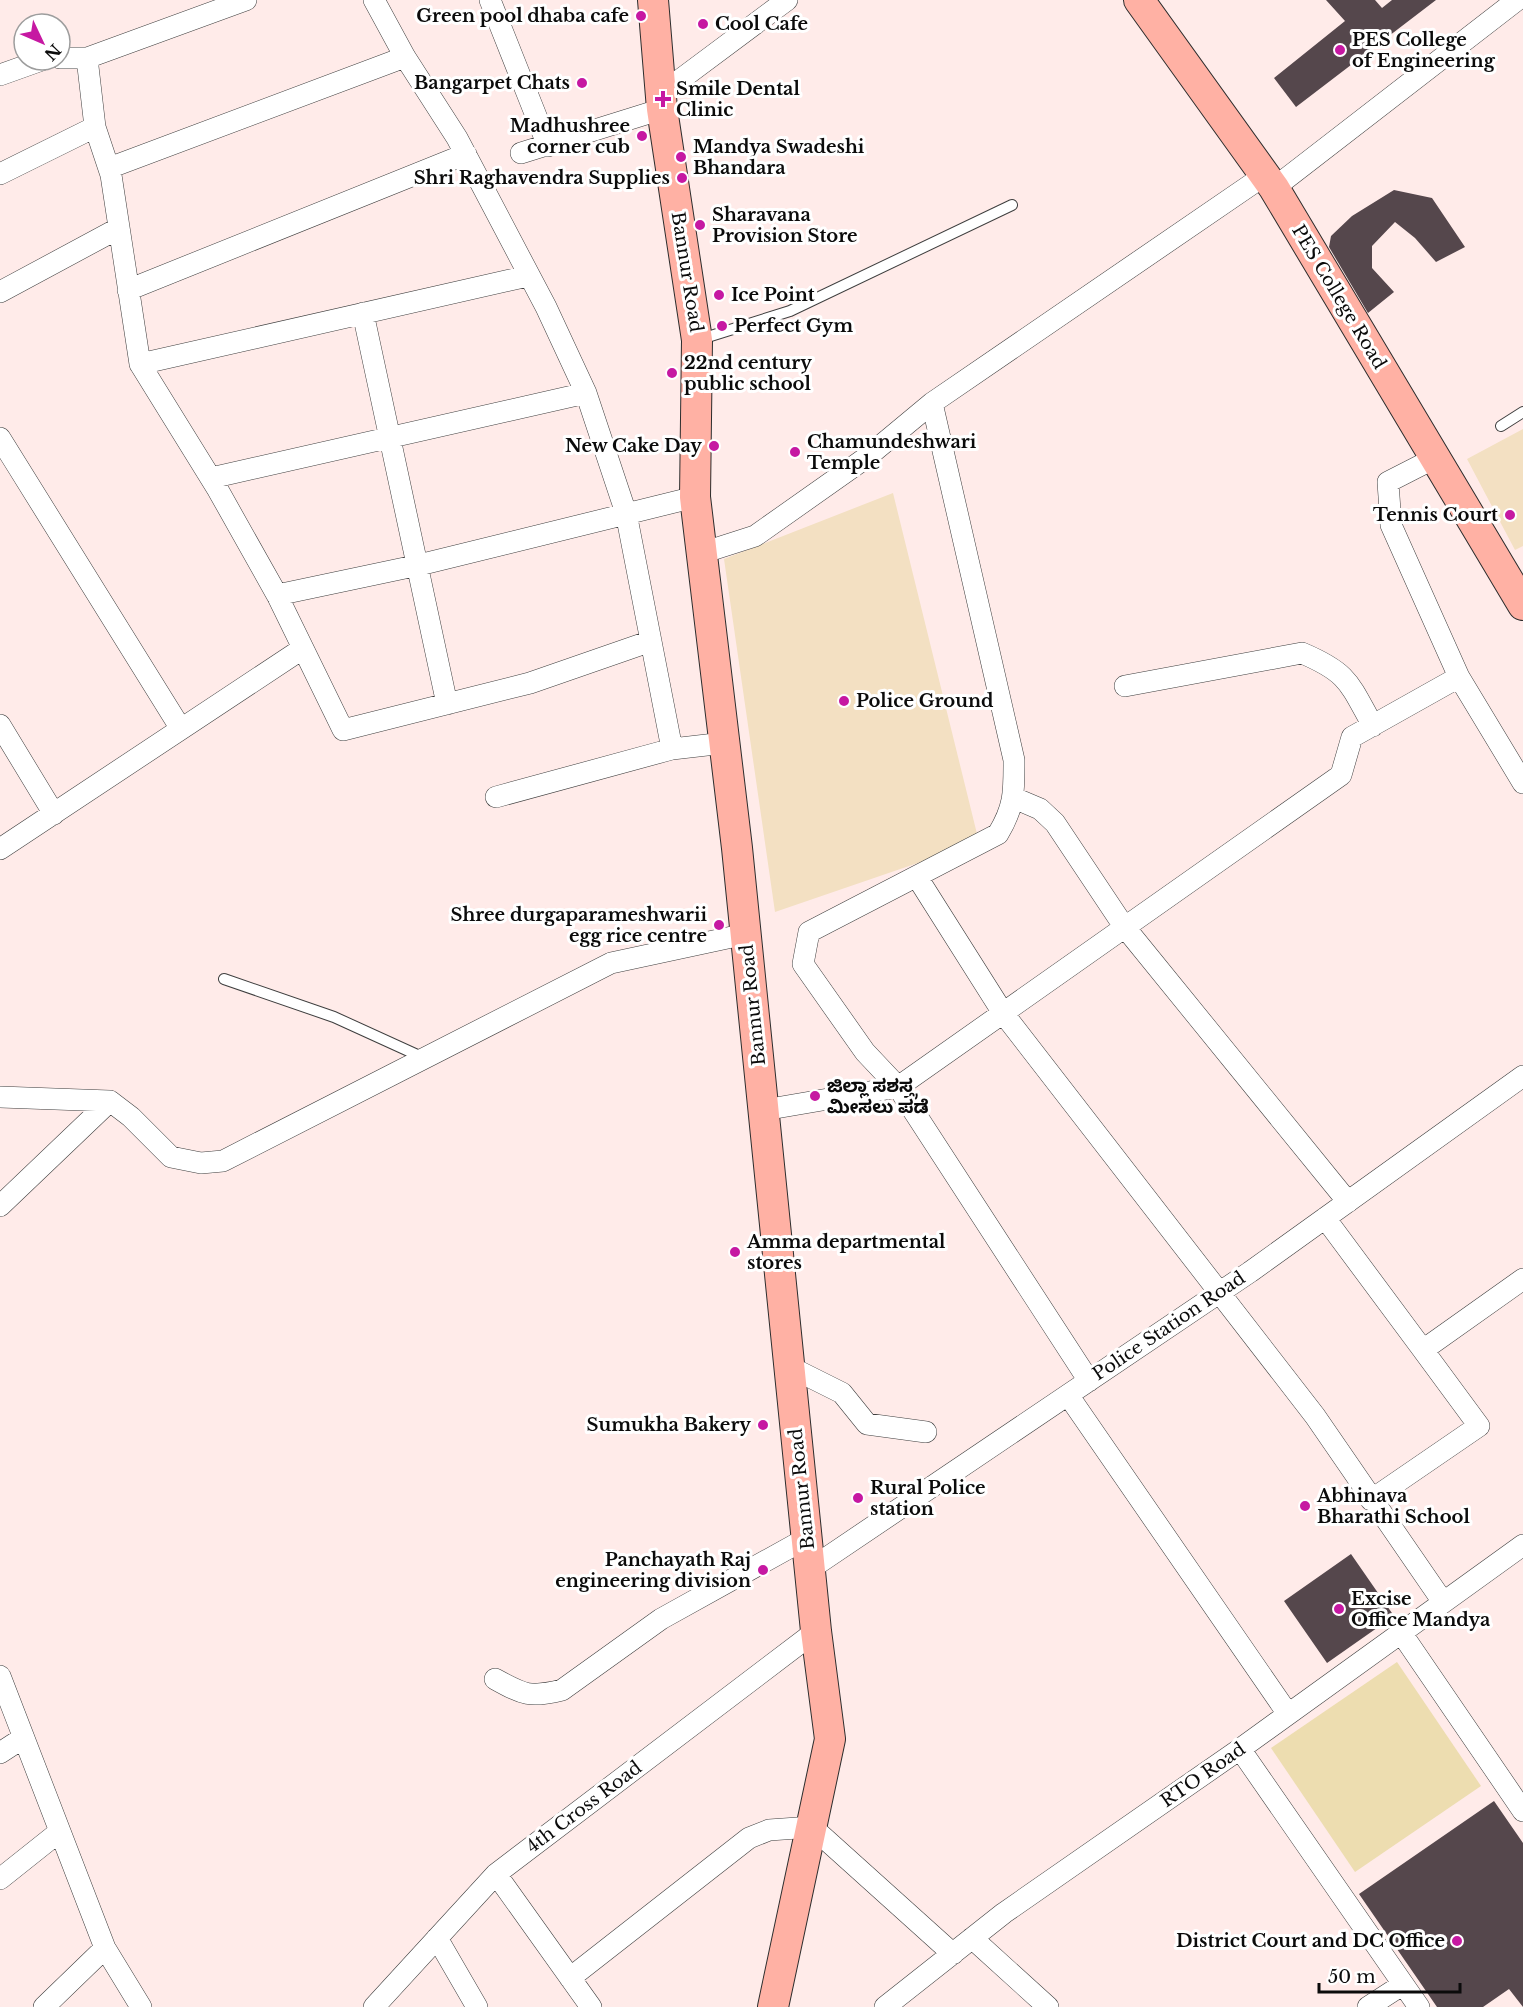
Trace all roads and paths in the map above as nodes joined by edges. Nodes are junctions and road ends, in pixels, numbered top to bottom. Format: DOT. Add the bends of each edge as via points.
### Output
graph roads {
  1 [pos="246,0"];
  2 [pos="374,0"];
  3 [pos="490,0"];
  4 [pos="653,0"];
  5 [pos="787,0"];
  6 [pos="1139,0"];
  7 [pos="1517,0"];
  8 [pos="405,57"];
  9 [pos="72,58"];
  10 [pos="87,58"];
  11 [pos="662,102"];
  12 [pos="95,128"];
  13 [pos="548,146"];
  14 [pos="521,153"];
  15 [pos="466,154"];
  16 [pos="109,168"];
  17 [pos="0,174"];
  18 [pos="1270,182"];
  19 [pos="1012,205"];
  20 [pos="119,228"];
  21 [pos="528,276"];
  22 [pos="128,290"];
  23 [pos="0,292"];
  24 [pos="363,314"];
  25 [pos="698,340"];
  26 [pos="140,364"];
  27 [pos="586,393"];
  28 [pos="932,403"];
  29 [pos="1523,412"];
  30 [pos="1501,426"];
  31 [pos="390,437"];
  32 [pos="0,438"];
  33 [pos="1434,458"];
  34 [pos="211,478"];
  35 [pos="695,497"];
  36 [pos="626,513"];
  37 [pos="702,553"];
  38 [pos="419,565"];
  39 [pos="277,595"];
  40 [pos="1523,605"];
  41 [pos="651,641"];
  42 [pos="302,649"];
  43 [pos="1459,677"];
  44 [pos="1125,686"];
  45 [pos="447,704"];
  46 [pos="0,725"];
  47 [pos="1373,726"];
  48 [pos="181,729"];
  49 [pos="724,743"];
  50 [pos="672,749"];
  51 [pos="1523,783"];
  52 [pos="496,797"];
  53 [pos="1014,798"];
  54 [pos="54,814"];
  55 [pos="0,849"];
  56 [pos="917,877"];
  57 [pos="1123,926"];
  58 [pos="746,934"];
  59 [pos="224,979"];
  60 [pos="1003,1013"];
  61 [pos="424,1058"];
  62 [pos="1523,1076"];
  63 [pos="898,1087"];
  64 [pos="0,1097"];
  65 [pos="110,1101"];
  66 [pos="764,1110"];
  67 [pos="1348,1202"];
  68 [pos="0,1206"];
  69 [pos="1324,1218"];
  70 [pos="1523,1279"];
  71 [pos="1217,1293"];
  72 [pos="1423,1350"];
  73 [pos="790,1367"];
  74 [pos="1089,1381"];
  75 [pos="1068,1395"];
  76 [pos="926,1432"];
  77 [pos="1371,1500"];
  78 [pos="807,1538"];
  79 [pos="1523,1545"];
  80 [pos="810,1569"];
  81 [pos="1443,1602"];
  82 [pos="816,1631"];
  83 [pos="1402,1634"];
  84 [pos="0,1676"];
  85 [pos="495,1679"];
  86 [pos="1288,1714"];
  87 [pos="23,1738"];
  88 [pos="1240,1749"];
  89 [pos="0,1753"];
  90 [pos="1523,1811"];
  91 [pos="812,1827"];
  92 [pos="59,1832"];
  93 [pos="496,1874"];
  94 [pos="0,1880"];
  95 [pos="437,1938"];
  96 [pos="972,1938"];
  97 [pos="105,1948"];
  98 [pos="953,1953"];
  99 [pos="570,1978"];
  100 [pos="1402,1985"];
  101 [pos="773,2006"];
  102 [pos="44,2007"];
  103 [pos="141,2007"];
  104 [pos="374,2007"];
  105 [pos="477,2007"];
  106 [pos="591,2007"];
  107 [pos="885,2007"];
  108 [pos="1048,2007"];
  109 [pos="1368,2007"];
  110 [pos="1419,2007"];
  1 -- 10 [label="street"];
  2 -- 8 [label="street"];
  3 -- 13 [label="street"];
  4 -- 11 [label="main road, Bannur Road"];
  5 -- 11 [label="street"];
  6 -- 18 [label="main road, PES College Road"];
  7 -- 18 [label="street"];
  8 -- 15 [label="street"];
  8 -- 16 [label="street"];
  9 -- 10 [label="street"];
  10 -- 12 [label="street"];
  11 -- 13 [label="street"];
  11 -- 25 [label="main road, Bannur Road"];
  12 -- 16 [label="street"];
  12 -- 17 [label="street"];
  13 -- 14 [label="street"];
  15 -- 21 [label="street"];
  15 -- 22 [label="street"];
  16 -- 20 [label="street"];
  18 -- 28 [label="street"];
  18 -- 33 [label="main road, PES College Road"];
  19 -- 25 [label="lane" via="790,311"];
  20 -- 22 [label="street"];
  20 -- 23 [label="street"];
  21 -- 24 [label="street"];
  21 -- 27 [label="street"];
  22 -- 26 [label="street"];
  24 -- 26 [label="street"];
  24 -- 31 [label="street"];
  25 -- 35 [label="main road, Bannur Road"];
  26 -- 34 [label="street"];
  27 -- 31 [label="street"];
  27 -- 36 [label="street"];
  28 -- 37 [label="street" via="867,457 754,536"];
  28 -- 53 [label="street" via="1014,759"];
  29 -- 30 [label="lane"];
  31 -- 34 [label="street"];
  31 -- 38 [label="street"];
  32 -- 48 [label="street"];
  33 -- 40 [label="main road, PES College Road"];
  33 -- 43 [label="street" via="1388,482 1391,525"];
  34 -- 39 [label="street"];
  35 -- 36 [label="street"];
  35 -- 37 [label="main road, Bannur Road"];
  36 -- 38 [label="street"];
  36 -- 41 [label="street"];
  37 -- 49 [label="main road, Bannur Road"];
  38 -- 39 [label="street"];
  38 -- 45 [label="street"];
  39 -- 42 [label="street"];
  41 -- 45 [label="street" via="530,683"];
  41 -- 50 [label="street"];
  42 -- 45 [label="street" via="343,730"];
  42 -- 48 [label="street"];
  43 -- 47 [label="street"];
  43 -- 51 [label="street"];
  44 -- 47 [label="street" via="1302,653 1330,665 1345,677"];
  46 -- 54 [label="street"];
  47 -- 57 [label="street" via="1352,737 1341,775"];
  48 -- 54 [label="street"];
  49 -- 50 [label="street"];
  49 -- 58 [label="main road, Bannur Road"];
  50 -- 52 [label="street"];
  53 -- 56 [label="street" via="1011,814 998,834"];
  53 -- 57 [label="street" via="1040,809 1055,823"];
  54 -- 55 [label="street"];
  56 -- 60 [label="street"];
  56 -- 63 [label="street" via="809,932 803,964 865,1052"];
  57 -- 60 [label="street"];
  57 -- 67 [label="street"];
  58 -- 61 [label="street" via="611,963"];
  58 -- 66 [label="main road, Bannur Road"];
  59 -- 61 [label="lane" via="334,1017"];
  60 -- 63 [label="street"];
  60 -- 71 [label="street"];
  61 -- 65 [label="street" via="223,1161 171,1157"];
  62 -- 67 [label="street, Police Station Road"];
  63 -- 66 [label="street"];
  63 -- 74 [label="street"];
  64 -- 65 [label="street"];
  65 -- 68 [label="street"];
  66 -- 73 [label="main road, Bannur Road"];
  67 -- 69 [label="street, Police Station Road"];
  69 -- 71 [label="street, Police Station Road"];
  69 -- 72 [label="street"];
  70 -- 72 [label="street"];
  71 -- 74 [label="street, Police Station Road"];
  71 -- 77 [label="street" via="1315,1416"];
  72 -- 77 [label="street" via="1479,1426"];
  73 -- 76 [label="street" via="842,1393 867,1424"];
  73 -- 78 [label="main road, Bannur Road"];
  74 -- 75 [label="street, Police Station Road"];
  75 -- 80 [label="street, Police Station Road"];
  75 -- 86 [label="street"];
  77 -- 81 [label="street"];
  78 -- 80 [label="main road, Bannur Road"];
  78 -- 85 [label="street" via="661,1619 562,1690 543,1695 522,1694"];
  79 -- 81 [label="street, RTO Road"];
  80 -- 82 [label="main road, Bannur Road"];
  81 -- 83 [label="street, RTO Road"];
  82 -- 91 [label="main road, Bannur Road" via="830,1740"];
  82 -- 93 [label="street, 4th Cross Road"];
  83 -- 86 [label="street, RTO Road"];
  83 -- 90 [label="street"];
  84 -- 87 [label="street"];
  86 -- 88 [label="street, RTO Road"];
  87 -- 89 [label="street"];
  87 -- 92 [label="street"];
  88 -- 96 [label="street, RTO Road"];
  88 -- 100 [label="street"];
  91 -- 98 [label="street"];
  91 -- 99 [label="street" via="770,1830 749,1838"];
  91 -- 101 [label="main road, Bannur Road"];
  92 -- 94 [label="street"];
  92 -- 97 [label="street"];
  93 -- 95 [label="street, 4th Cross Road"];
  93 -- 99 [label="street"];
  95 -- 104 [label="street, 4th Cross Road"];
  95 -- 105 [label="street"];
  96 -- 98 [label="street, RTO Road"];
  96 -- 108 [label="street"];
  97 -- 102 [label="street"];
  97 -- 103 [label="street"];
  98 -- 107 [label="street, RTO Road"];
  99 -- 106 [label="street"];
  100 -- 109 [label="street"];
  100 -- 110 [label="street"];
}
